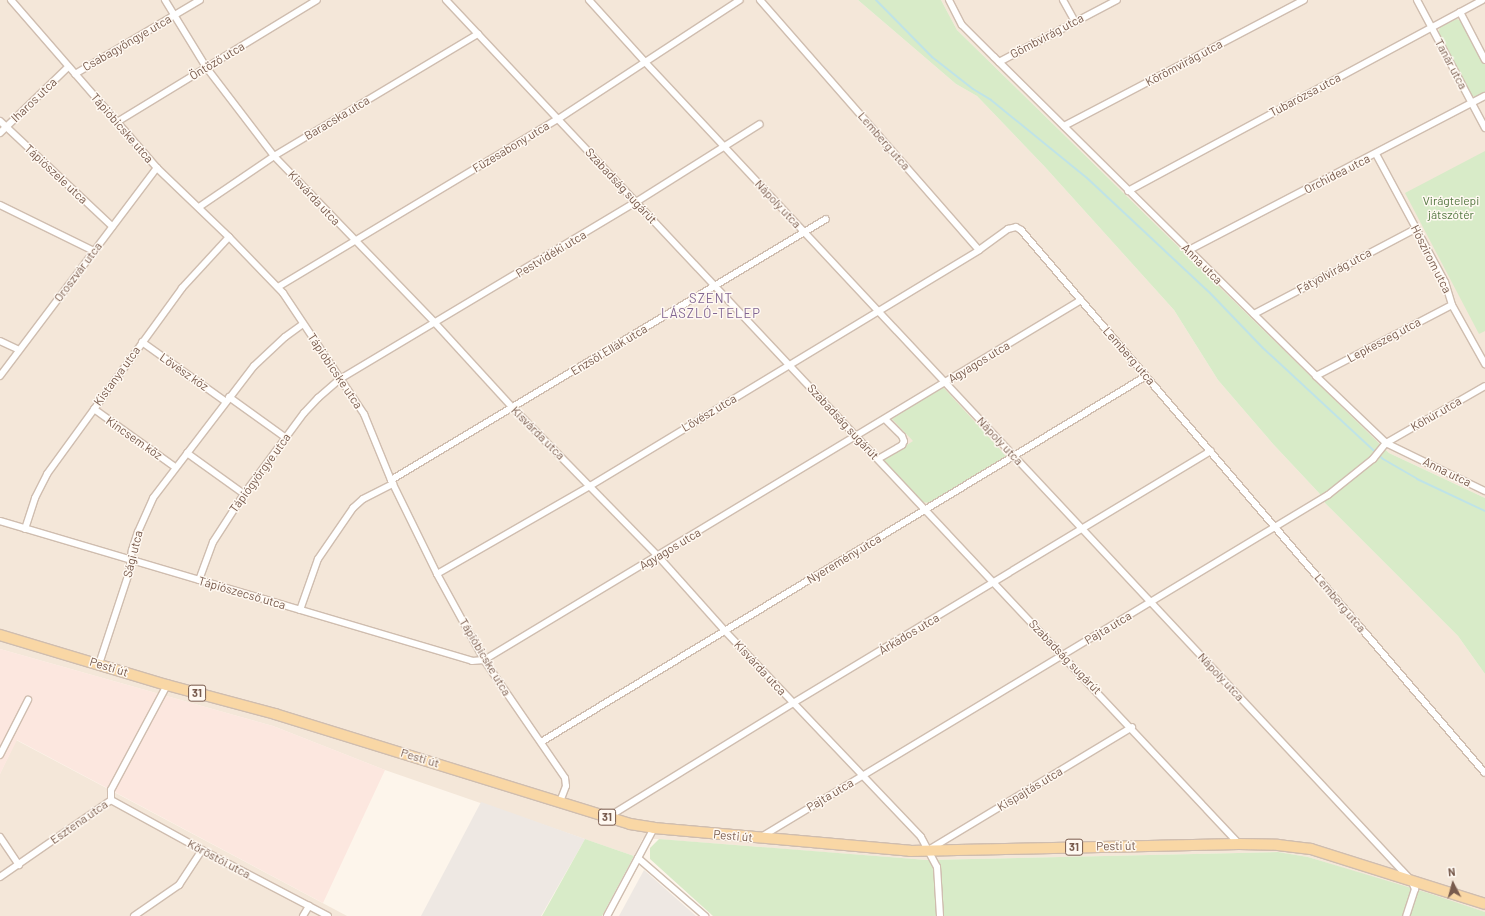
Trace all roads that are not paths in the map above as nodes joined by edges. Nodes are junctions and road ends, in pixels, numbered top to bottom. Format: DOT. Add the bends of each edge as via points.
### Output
graph roads {
  1 [pos="11,0"];
  2 [pos="165,0"];
  3 [pos="200,0"];
  4 [pos="317,0"];
  5 [pos="446,0"];
  6 [pos="589,0"];
  7 [pos="740,0"];
  8 [pos="760,0"];
  9 [pos="949,0"];
  10 [pos="1063,0"];
  11 [pos="1117,0"];
  12 [pos="1304,0"];
  13 [pos="1417,0"];
  14 [pos="1482,0"];
  15 [pos="1460,12"];
  16 [pos="174,16"];
  17 [pos="1075,22"];
  18 [pos="1431,26"];
  19 [pos="478,34"];
  20 [pos="1485,60"];
  21 [pos="645,62"];
  22 [pos="999,62"];
  23 [pos="68,67"];
  24 [pos="206,67"];
  25 [pos="75,74"];
  26 [pos="1485,96"];
  27 [pos="1472,103"];
  28 [pos="558,119"];
  29 [pos="0,121"];
  30 [pos="117,122"];
  31 [pos="760,124"];
  32 [pos="1064,126"];
  33 [pos="6,127"];
  34 [pos="1485,128"];
  35 [pos="0,133"];
  36 [pos="725,148"];
  37 [pos="1376,154"];
  38 [pos="274,156"];
  39 [pos="157,168"];
  40 [pos="1128,191"];
  41 [pos="636,202"];
  42 [pos="0,205"];
  43 [pos="199,207"];
  44 [pos="826,219"];
  45 [pos="112,226"];
  46 [pos="1415,229"];
  47 [pos="804,232"];
  48 [pos="229,237"];
  49 [pos="355,241"];
  50 [pos="979,250"];
  51 [pos="1189,250"];
  52 [pos="94,251"];
  53 [pos="715,286"];
  54 [pos="278,287"];
  55 [pos="1081,300"];
  56 [pos="1452,305"];
  57 [pos="878,311"];
  58 [pos="1254,314"];
  59 [pos="435,323"];
  60 [pos="303,324"];
  61 [pos="0,341"];
  62 [pos="142,342"];
  63 [pos="19,350"];
  64 [pos="1485,364"];
  65 [pos="789,365"];
  66 [pos="0,376"];
  67 [pos="1146,376"];
  68 [pos="1316,376"];
  69 [pos="340,379"];
  70 [pos="945,382"];
  71 [pos="1485,386"];
  72 [pos="228,400"];
  73 [pos="513,408"];
  74 [pos="94,409"];
  75 [pos="885,419"];
  76 [pos="857,437"];
  77 [pos="286,438"];
  78 [pos="1386,444"];
  79 [pos="1210,451"];
  80 [pos="187,453"];
  81 [pos="1015,456"];
  82 [pos="878,459"];
  83 [pos="175,467"];
  84 [pos="392,482"];
  85 [pos="1485,484"];
  86 [pos="590,486"];
  87 [pos="1478,488"];
  88 [pos="1485,491"];
  89 [pos="244,494"];
  90 [pos="925,510"];
  91 [pos="0,521"];
  92 [pos="1276,527"];
  93 [pos="25,528"];
  94 [pos="1082,529"];
  95 [pos="658,556"];
  96 [pos="131,560"];
  97 [pos="437,574"];
  98 [pos="199,580"];
  99 [pos="994,583"];
  100 [pos="1151,602"];
  101 [pos="300,610"];
  102 [pos="725,631"];
  103 [pos="0,635"];
  104 [pos="1063,655"];
  105 [pos="484,660"];
  106 [pos="99,664"];
  107 [pos="167,685"];
  108 [pos="28,700"];
  109 [pos="793,703"];
  110 [pos="1132,727"];
  111 [pos="541,742"];
  112 [pos="0,755"];
  113 [pos="1485,773"];
  114 [pos="863,776"];
  115 [pos="111,800"];
  116 [pos="560,802"];
  117 [pos="608,817"];
  118 [pos="654,828"];
  119 [pos="0,838"];
  120 [pos="759,838"];
  121 [pos="1239,844"];
  122 [pos="202,850"];
  123 [pos="929,850"];
  124 [pos="638,858"];
  125 [pos="19,865"];
  126 [pos="0,877"];
  127 [pos="1411,880"];
  128 [pos="1485,904"];
  129 [pos="309,906"];
  130 [pos="134,916"];
  131 [pos="303,916"];
  132 [pos="328,916"];
  133 [pos="607,916"];
  134 [pos="705,916"];
  135 [pos="940,916"];
  136 [pos="1406,916"];
  1 -- 23 [label="street, Tápióbicske utca"];
  2 -- 16 [label="street, Kisvárda utca"];
  3 -- 16 [label="street, Csabagyöngye utca"];
  4 -- 24 [label="street, Öntöző utca"];
  5 -- 19 [label="street, Szabadság sugárút"];
  6 -- 21 [label="street, Nápoly utca"];
  7 -- 21 [label="street, Füzesabony utca"];
  8 -- 50 [label="street, Lemberg utca"];
  9 -- 22 [label="street, Anna utca" via="962,25"];
  10 -- 17 [label="street"];
  11 -- 17 [label="street, Gömbvirág utca"];
  12 -- 32 [label="street, Körömvirág utca"];
  13 -- 18 [label="street, Tanár utca"];
  14 -- 15 [label="street, Tubarózsa utca"];
  15 -- 18 [label="street, Tubarózsa utca"];
  15 -- 20 [label="street"];
  16 -- 24 [label="street, Kisvárda utca"];
  16 -- 25 [label="street, Csabagyöngye utca"];
  17 -- 22 [label="street, Gömbvirág utca"];
  18 -- 27 [label="street, Tanár utca"];
  18 -- 40 [label="street, Tubarózsa utca"];
  19 -- 28 [label="street, Szabadság sugárút"];
  19 -- 38 [label="street, Baracska utca"];
  21 -- 28 [label="street, Füzesabony utca"];
  21 -- 36 [label="street, Nápoly utca"];
  22 -- 32 [label="street, Anna utca"];
  23 -- 25 [label="street, Tápióbicske utca"];
  23 -- 33 [label="street, Iharos utca"];
  24 -- 30 [label="street, Öntöző utca"];
  24 -- 38 [label="street, Kisvárda utca"];
  25 -- 30 [label="street, Tápióbicske utca"];
  26 -- 27 [label="street, Orchidea utca"];
  27 -- 34 [label="street, Tanár utca"];
  27 -- 37 [label="street, Orchidea utca"];
  28 -- 41 [label="street, Szabadság sugárút"];
  28 -- 49 [label="street, Füzesabony utca"];
  29 -- 33 [label="street, Tápiószele utca"];
  30 -- 39 [label="street, Tápióbicske utca"];
  31 -- 36 [label="street, Pestvidéki utca"];
  32 -- 40 [label="street, Anna utca"];
  33 -- 35 [label="street, Iharos utca"];
  33 -- 45 [label="street, Tápiószele utca"];
  36 -- 41 [label="street, Pestvidéki utca"];
  36 -- 47 [label="street, Nápoly utca"];
  37 -- 46 [label="street, Hószirom utca"];
  37 -- 51 [label="street, Orchidea utca"];
  38 -- 43 [label="street, Baracska utca"];
  38 -- 49 [label="street, Kisvárda utca"];
  39 -- 43 [label="street, Tápióbicske utca"];
  39 -- 45 [label="street, Oroszvár utca"];
  40 -- 51 [label="street, Anna utca"];
  41 -- 53 [label="street, Szabadság sugárút"];
  41 -- 59 [label="street, Pestvidéki utca"];
  42 -- 52 [label="street"];
  43 -- 48 [label="street, Tápióbicske utca"];
  44 -- 47 [label="street, Enzsöl Ellák utca"];
  45 -- 52 [label="street, Oroszvár utca"];
  46 -- 56 [label="street, Hószirom utca" via="1445,282"];
  46 -- 58 [label="street, Fátyolvirág utca"];
  47 -- 53 [label="street, Enzsöl Ellák utca"];
  47 -- 57 [label="street, Nápoly utca"];
  48 -- 54 [label="street, Tápióbicske utca"];
  48 -- 62 [label="street, Kistanya utca" via="182,288"];
  49 -- 54 [label="street, Füzesabony utca"];
  49 -- 59 [label="street, Kisvárda utca"];
  50 -- 55 [label="street, Lemberg utca" via="1008,229 1016,227"];
  50 -- 57 [label="street, Lövész utca"];
  51 -- 58 [label="street, Anna utca"];
  52 -- 63 [label="street, Oroszvár utca"];
  53 -- 65 [label="street, Szabadság sugárút"];
  53 -- 73 [label="street, Enzsöl Ellák utca"];
  54 -- 60 [label="street, Tápióbicske utca"];
  55 -- 67 [label="street, Lemberg utca"];
  55 -- 70 [label="street, Agyagos utca"];
  56 -- 64 [label="street, Hószirom utca"];
  56 -- 68 [label="street, Lepkeszeg utca"];
  57 -- 65 [label="street, Lövész utca"];
  57 -- 70 [label="street, Nápoly utca"];
  58 -- 68 [label="street, Anna utca"];
  59 -- 69 [label="street, Pestvidéki utca"];
  59 -- 73 [label="street, Kisvárda utca"];
  60 -- 69 [label="street, Tápióbicske utca"];
  60 -- 72 [label="street, Sági utca" via="269,350"];
  61 -- 63 [label="street"];
  62 -- 72 [label="street, Lövész köz"];
  62 -- 74 [label="street, Kistanya utca"];
  63 -- 66 [label="street, Oroszvár utca"];
  65 -- 76 [label="street, Szabadság sugárút"];
  65 -- 86 [label="street, Lövész utca"];
  67 -- 79 [label="street, Lemberg utca"];
  67 -- 81 [label="street, Nyeremény utca"];
  68 -- 78 [label="street, Anna utca"];
  69 -- 77 [label="street, Tápiógyörgye utca" via="318,398"];
  69 -- 84 [label="street, Tápióbicske utca" via="370,427"];
  70 -- 75 [label="street, Agyagos utca"];
  70 -- 81 [label="street, Nápoly utca"];
  71 -- 78 [label="street, Kőhúr utca"];
  72 -- 77 [label="street"];
  72 -- 80 [label="street, Sági utca"];
  73 -- 84 [label="street, Enzsöl Ellák utca"];
  73 -- 86 [label="street, Kisvárda utca"];
  74 -- 83 [label="street, Kincsem köz"];
  74 -- 93 [label="street, Kistanya utca" via="46,474"];
  75 -- 76 [label="street, Agyagos utca"];
  75 -- 82 [label="street" via="904,441 902,445"];
  76 -- 82 [label="street, Szabadság sugárút"];
  76 -- 95 [label="street, Agyagos utca"];
  77 -- 89 [label="street, Tápiógyörgye utca"];
  78 -- 87 [label="street, Anna utca"];
  78 -- 92 [label="street, Pajta utca" via="1373,459 1328,495"];
  79 -- 92 [label="street, Lemberg utca"];
  79 -- 94 [label="street, Árkádos utca"];
  80 -- 83 [label="street, Sági utca"];
  80 -- 89 [label="street"];
  81 -- 90 [label="street, Nyeremény utca"];
  81 -- 94 [label="street, Nápoly utca"];
  82 -- 90 [label="street, Szabadság sugárút"];
  83 -- 96 [label="street, Sági utca" via="145,514"];
  84 -- 97 [label="street, Tápióbicske utca"];
  84 -- 101 [label="street, Enzsöl Ellák utca" via="353,508 318,559"];
  85 -- 87 [label="street"];
  86 -- 95 [label="street, Kisvárda utca"];
  86 -- 97 [label="street, Lövész utca"];
  87 -- 88 [label="street, Anna utca"];
  89 -- 98 [label="street, Tápiógyörgye utca" via="213,542"];
  90 -- 99 [label="street, Szabadság sugárút"];
  90 -- 102 [label="street, Nyeremény utca"];
  91 -- 93 [label="street, Tápiószecső utca"];
  92 -- 100 [label="street, Pajta utca"];
  92 -- 113 [label="street, Lemberg utca"];
  93 -- 96 [label="street, Tápiószecső utca"];
  94 -- 99 [label="street, Árkádos utca"];
  94 -- 100 [label="street, Nápoly utca"];
  95 -- 102 [label="street, Kisvárda utca"];
  95 -- 105 [label="street, Agyagos utca"];
  96 -- 98 [label="street, Tápiószecső utca"];
  96 -- 106 [label="street, Sági utca"];
  97 -- 105 [label="street, Tápióbicske utca"];
  98 -- 101 [label="street, Tápiószecső utca"];
  99 -- 104 [label="street, Szabadság sugárút"];
  99 -- 109 [label="street, Árkádos utca"];
  100 -- 104 [label="street, Pajta utca"];
  100 -- 127 [label="street, Nápoly utca"];
  101 -- 105 [label="street, Tápiószecső utca" via="472,660"];
  102 -- 109 [label="street, Kisvárda utca"];
  102 -- 111 [label="street, Nyeremény utca"];
  103 -- 106 [label="main road, Pesti út / 31"];
  104 -- 110 [label="street, Szabadság sugárút"];
  104 -- 114 [label="street, Pajta utca"];
  105 -- 111 [label="street, Tápióbicske utca"];
  106 -- 107 [label="main road, Pesti út / 31"];
  107 -- 115 [label="street, Esztena utca" via="111,790"];
  107 -- 116 [label="main road, Pesti út / 31" via="275,714"];
  108 -- 112 [label="street"];
  109 -- 114 [label="street, Kisvárda utca"];
  109 -- 117 [label="street, Árkádos utca"];
  110 -- 121 [label="street, Szabadság sugárút"];
  110 -- 123 [label="street, Kispajtás utca"];
  111 -- 116 [label="street, Tápióbicske utca" via="565,778 566,786"];
  114 -- 120 [label="street, Pajta utca"];
  114 -- 123 [label="street, Kisvárda utca" via="918,833"];
  115 -- 122 [label="street, Köröstói utca"];
  115 -- 125 [label="street, Esztena utca"];
  116 -- 117 [label="main road, Pesti út / 31"];
  117 -- 118 [label="main road, Pesti út / 31"];
  118 -- 120 [label="main road, Pesti út / 31"];
  118 -- 124 [label="street"];
  119 -- 125 [label="street"];
  120 -- 123 [label="main road, Pesti út / 31" via="910,851"];
  121 -- 123 [label="main road, Pesti út / 31"];
  121 -- 127 [label="main road, Pesti út / 31" via="1278,844 1311,849"];
  122 -- 129 [label="street, Köröstói utca"];
  122 -- 130 [label="street" via="179,885"];
  123 -- 135 [label="street, Kisvárda utca" via="937,867"];
  124 -- 133 [label="street"];
  124 -- 134 [label="street"];
  125 -- 126 [label="street, Esztena utca"];
  127 -- 128 [label="main road, Pesti út / 31"];
  127 -- 136 [label="street" via="1415,889"];
  129 -- 131 [label="street"];
  129 -- 132 [label="street, Köröstói utca"];
}
